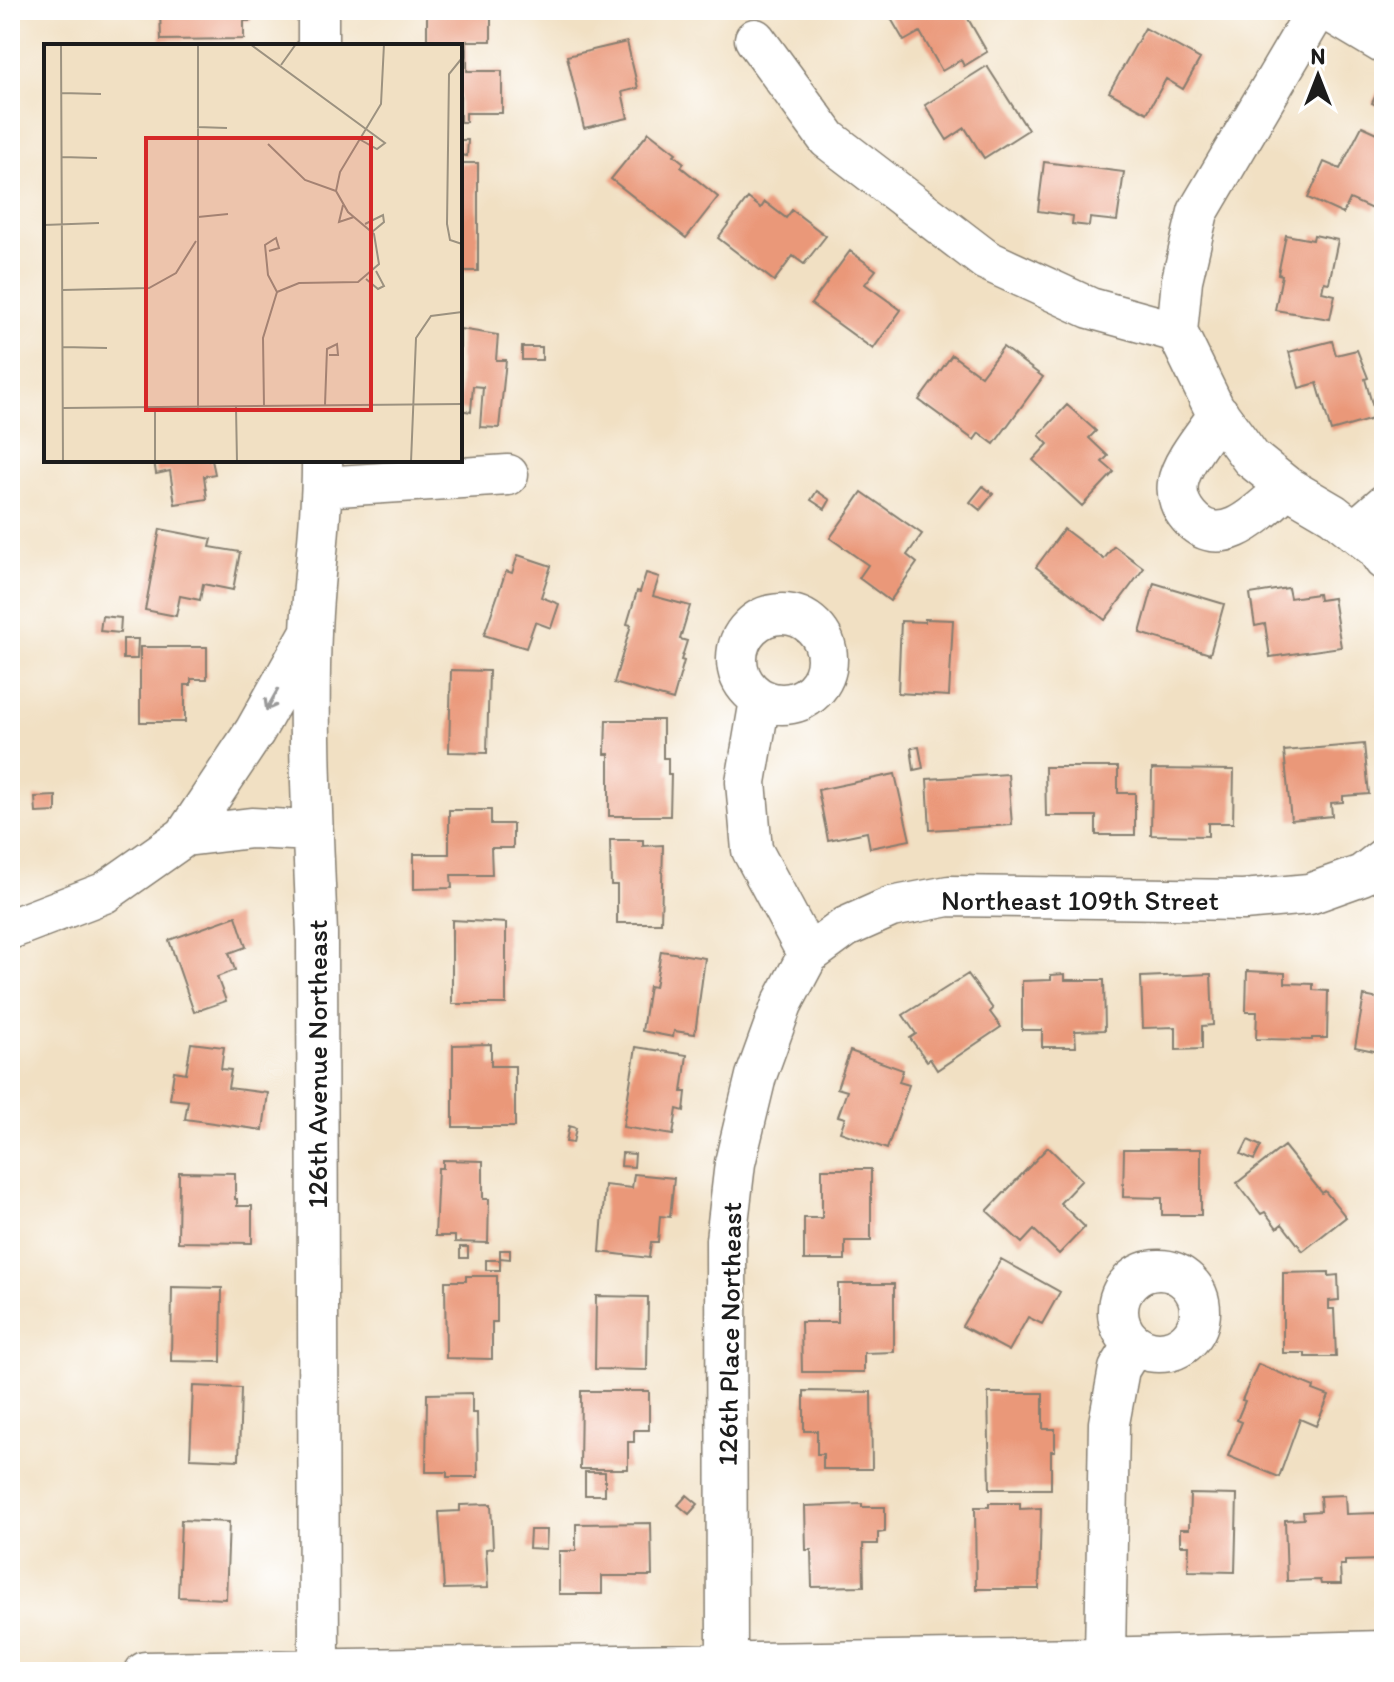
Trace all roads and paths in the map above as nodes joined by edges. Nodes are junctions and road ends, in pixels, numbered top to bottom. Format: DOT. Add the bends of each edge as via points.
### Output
graph roads {
  1 [pos="318,10"];
  2 [pos="1317,10"];
  3 [pos="1327,10"];
  4 [pos="755,39"];
  5 [pos="318,44"];
  6 [pos="1384,44"];
  7 [pos="1177,332"];
  8 [pos="1219,414"];
  9 [pos="322,474"];
  10 [pos="508,475"];
  11 [pos="1287,487"];
  12 [pos="1384,505"];
  13 [pos="1354,531"];
  14 [pos="1384,560"];
  15 [pos="311,632"];
  16 [pos="764,700"];
  17 [pos="313,831"];
  18 [pos="185,836"];
  19 [pos="1377,876"];
  20 [pos="10,929"];
  21 [pos="808,955"];
  22 [pos="1134,1345"];
  23 [pos="1384,1651"];
  24 [pos="1105,1656"];
  25 [pos="727,1661"];
  26 [pos="559,1668"];
  27 [pos="319,1669"];
  28 [pos="145,1672"];
  1 -- 5 [label="street"];
  2 -- 7 [label="street" via="1198,212 1182,280"];
  3 -- 6 [label="street"];
  4 -- 7 [label="street" via="828,139 986,260 1090,308"];
  7 -- 8 [label="street"];
  8 -- 11 [label="street" via="1251,458"];
  8 -- 11 [label="street" via="1181,472 1178,485 1185,512 1194,522 1217,531 1241,527"];
  9 -- 10 [label="street"];
  9 -- 15 [label="street, 126th Avenue Northeast"];
  11 -- 13 [label="street"];
  12 -- 13 [label="street"];
  13 -- 14 [label="street"];
  15 -- 17 [label="street, 126th Avenue Northeast"];
  15 -- 18 [label="street, one-way" via="255,731"];
  16 -- 21 [label="street" via="746,782 752,850"];
  17 -- 18 [label="street" via="251,828"];
  17 -- 27 [label="street, 126th Avenue Northeast"];
  18 -- 20 [label="street" via="104,893"];
  19 -- 21 [label="street, Northeast 109th Street" via="1309,894 1243,900 949,896 891,907 846,927"];
  21 -- 25 [label="street, 126th Place Northeast" via="782,1004 756,1076 735,1163 726,1240"];
  22 -- 24 [label="street" via="1119,1369 1109,1423"];
  23 -- 24 [label="street"];
  24 -- 25 [label="street"];
  25 -- 26 [label="street"];
  26 -- 27 [label="street"];
  27 -- 28 [label="street"];
}
